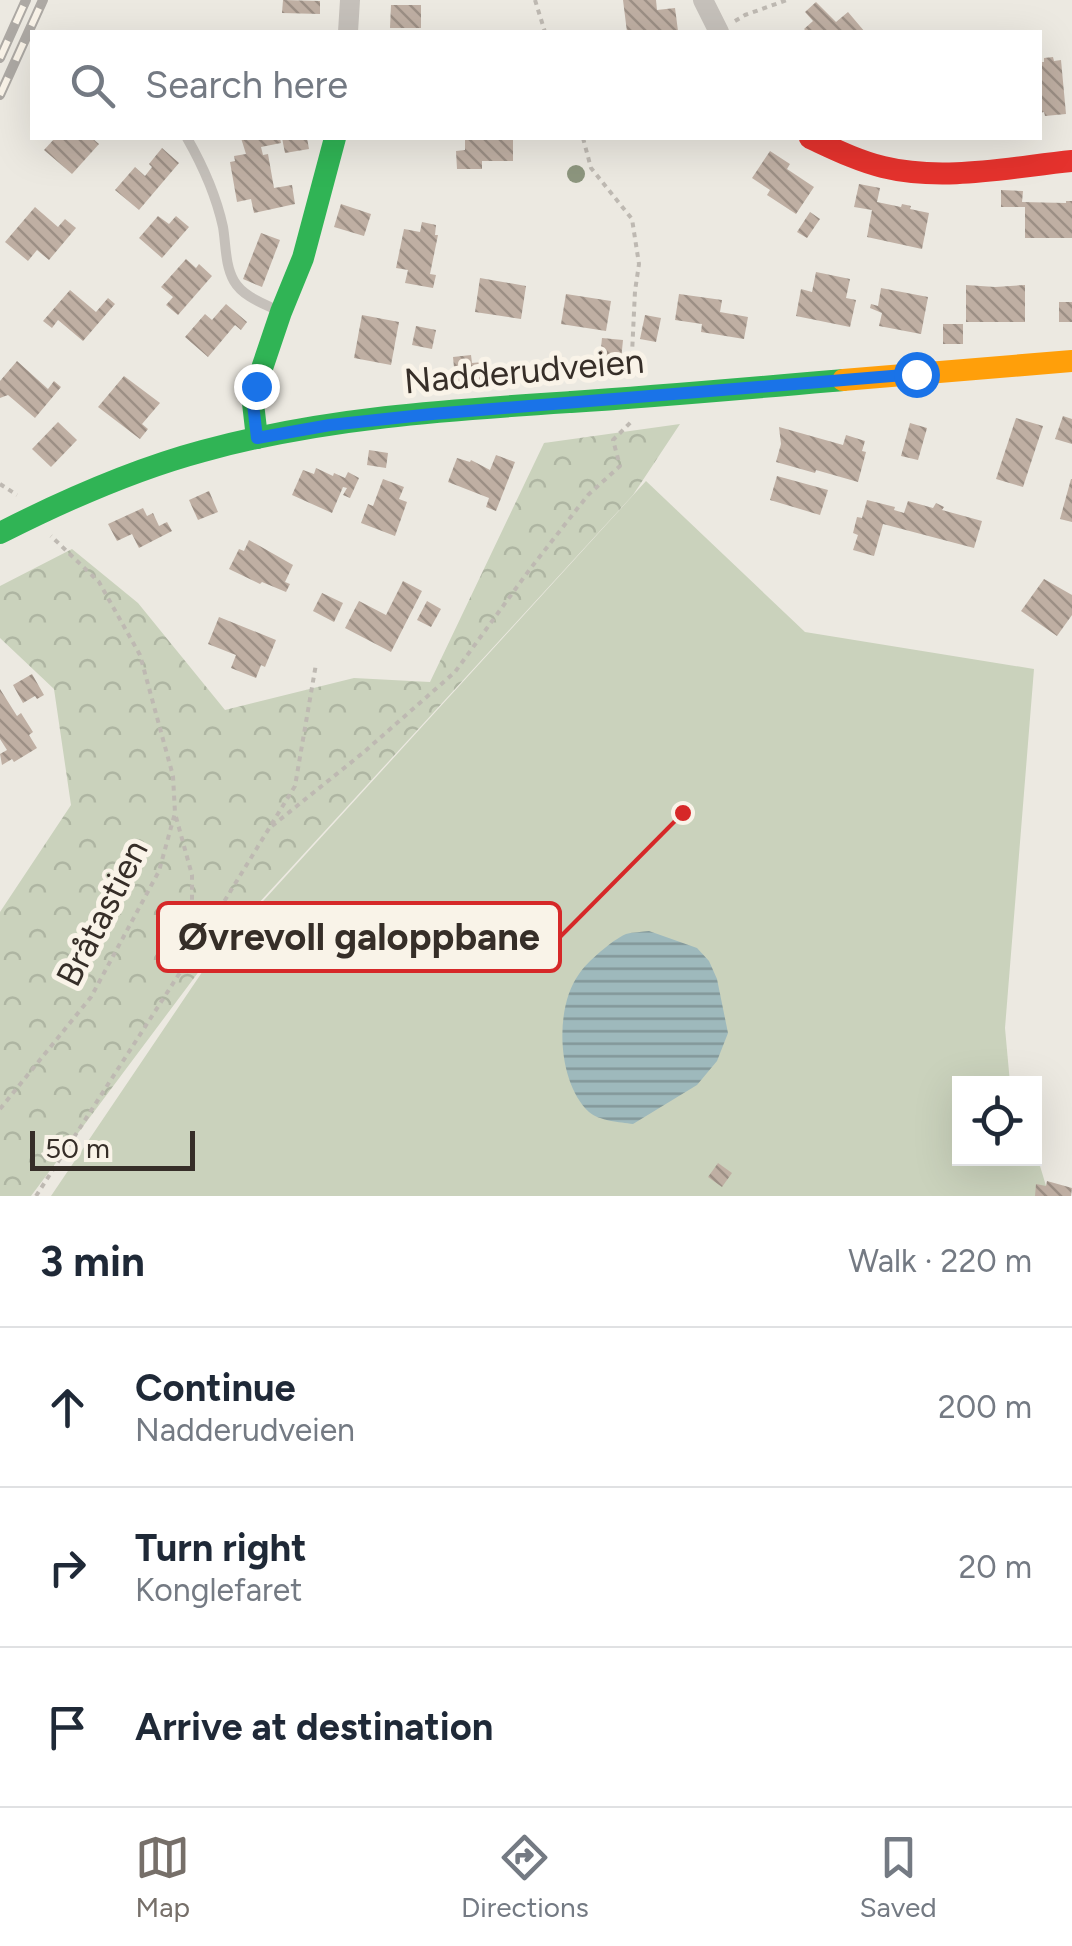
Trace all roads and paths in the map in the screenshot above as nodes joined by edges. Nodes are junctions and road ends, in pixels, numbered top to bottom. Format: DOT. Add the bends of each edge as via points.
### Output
graph roads {
  1 [pos="350,0"];
  2 [pos="536,0"];
  3 [pos="703,0"];
  4 [pos="788,0"];
  5 [pos="348,30"];
  6 [pos="544,30"];
  7 [pos="718,30"];
  8 [pos="722,30"];
  9 [pos="189,140"];
  10 [pos="334,140"];
  11 [pos="584,140"];
  12 [pos="814,140"];
  13 [pos="1072,160"];
  14 [pos="281,312"];
  15 [pos="1072,361"];
  16 [pos="630,380"];
  17 [pos="620,417"];
  18 [pos="257,438"];
  19 [pos="58,528"];
  20 [pos="0,533"];
  21 [pos="49,534"];
  22 [pos="40,539"];
  23 [pos="316,664"];
  24 [pos="175,813"];
  25 [pos="269,828"];
  26 [pos="192,954"];
  27 [pos="0,1110"];
  28 [pos="36,1196"];
  1 -- 5 [label="street"];
  2 -- 6 [label="path"];
  3 -- 7 [label="street"];
  4 -- 8 [label="path"];
  9 -- 14 [label="lane" via="206,171 236,285"];
  10 -- 14 [label="main road"];
  11 -- 16 [label="path" via="592,168 632,219 639,264"];
  12 -- 13 [label="main road" via="898,170"];
  14 -- 18 [label="main road" via="256,386"];
  15 -- 18 [label="main road, Nadderudveien" via="451,412"];
  17 -- 25 [label="path" via="638,415 613,440 620,466 588,495 455,672"];
  18 -- 20 [label="main road, Nadderudveien" via="130,474"];
  19 -- 21 [label="path"];
  21 -- 22 [label="path"];
  21 -- 24 [label="path, Bråtastien" via="99,582 140,655 172,776"];
  23 -- 25 [label="path" via="295,786"];
  24 -- 26 [label="path" via="192,875"];
  24 -- 27 [label="path, Bråtastien" via="159,871 91,997"];
  25 -- 26 [label="path"];
  26 -- 28 [label="path"];
}
